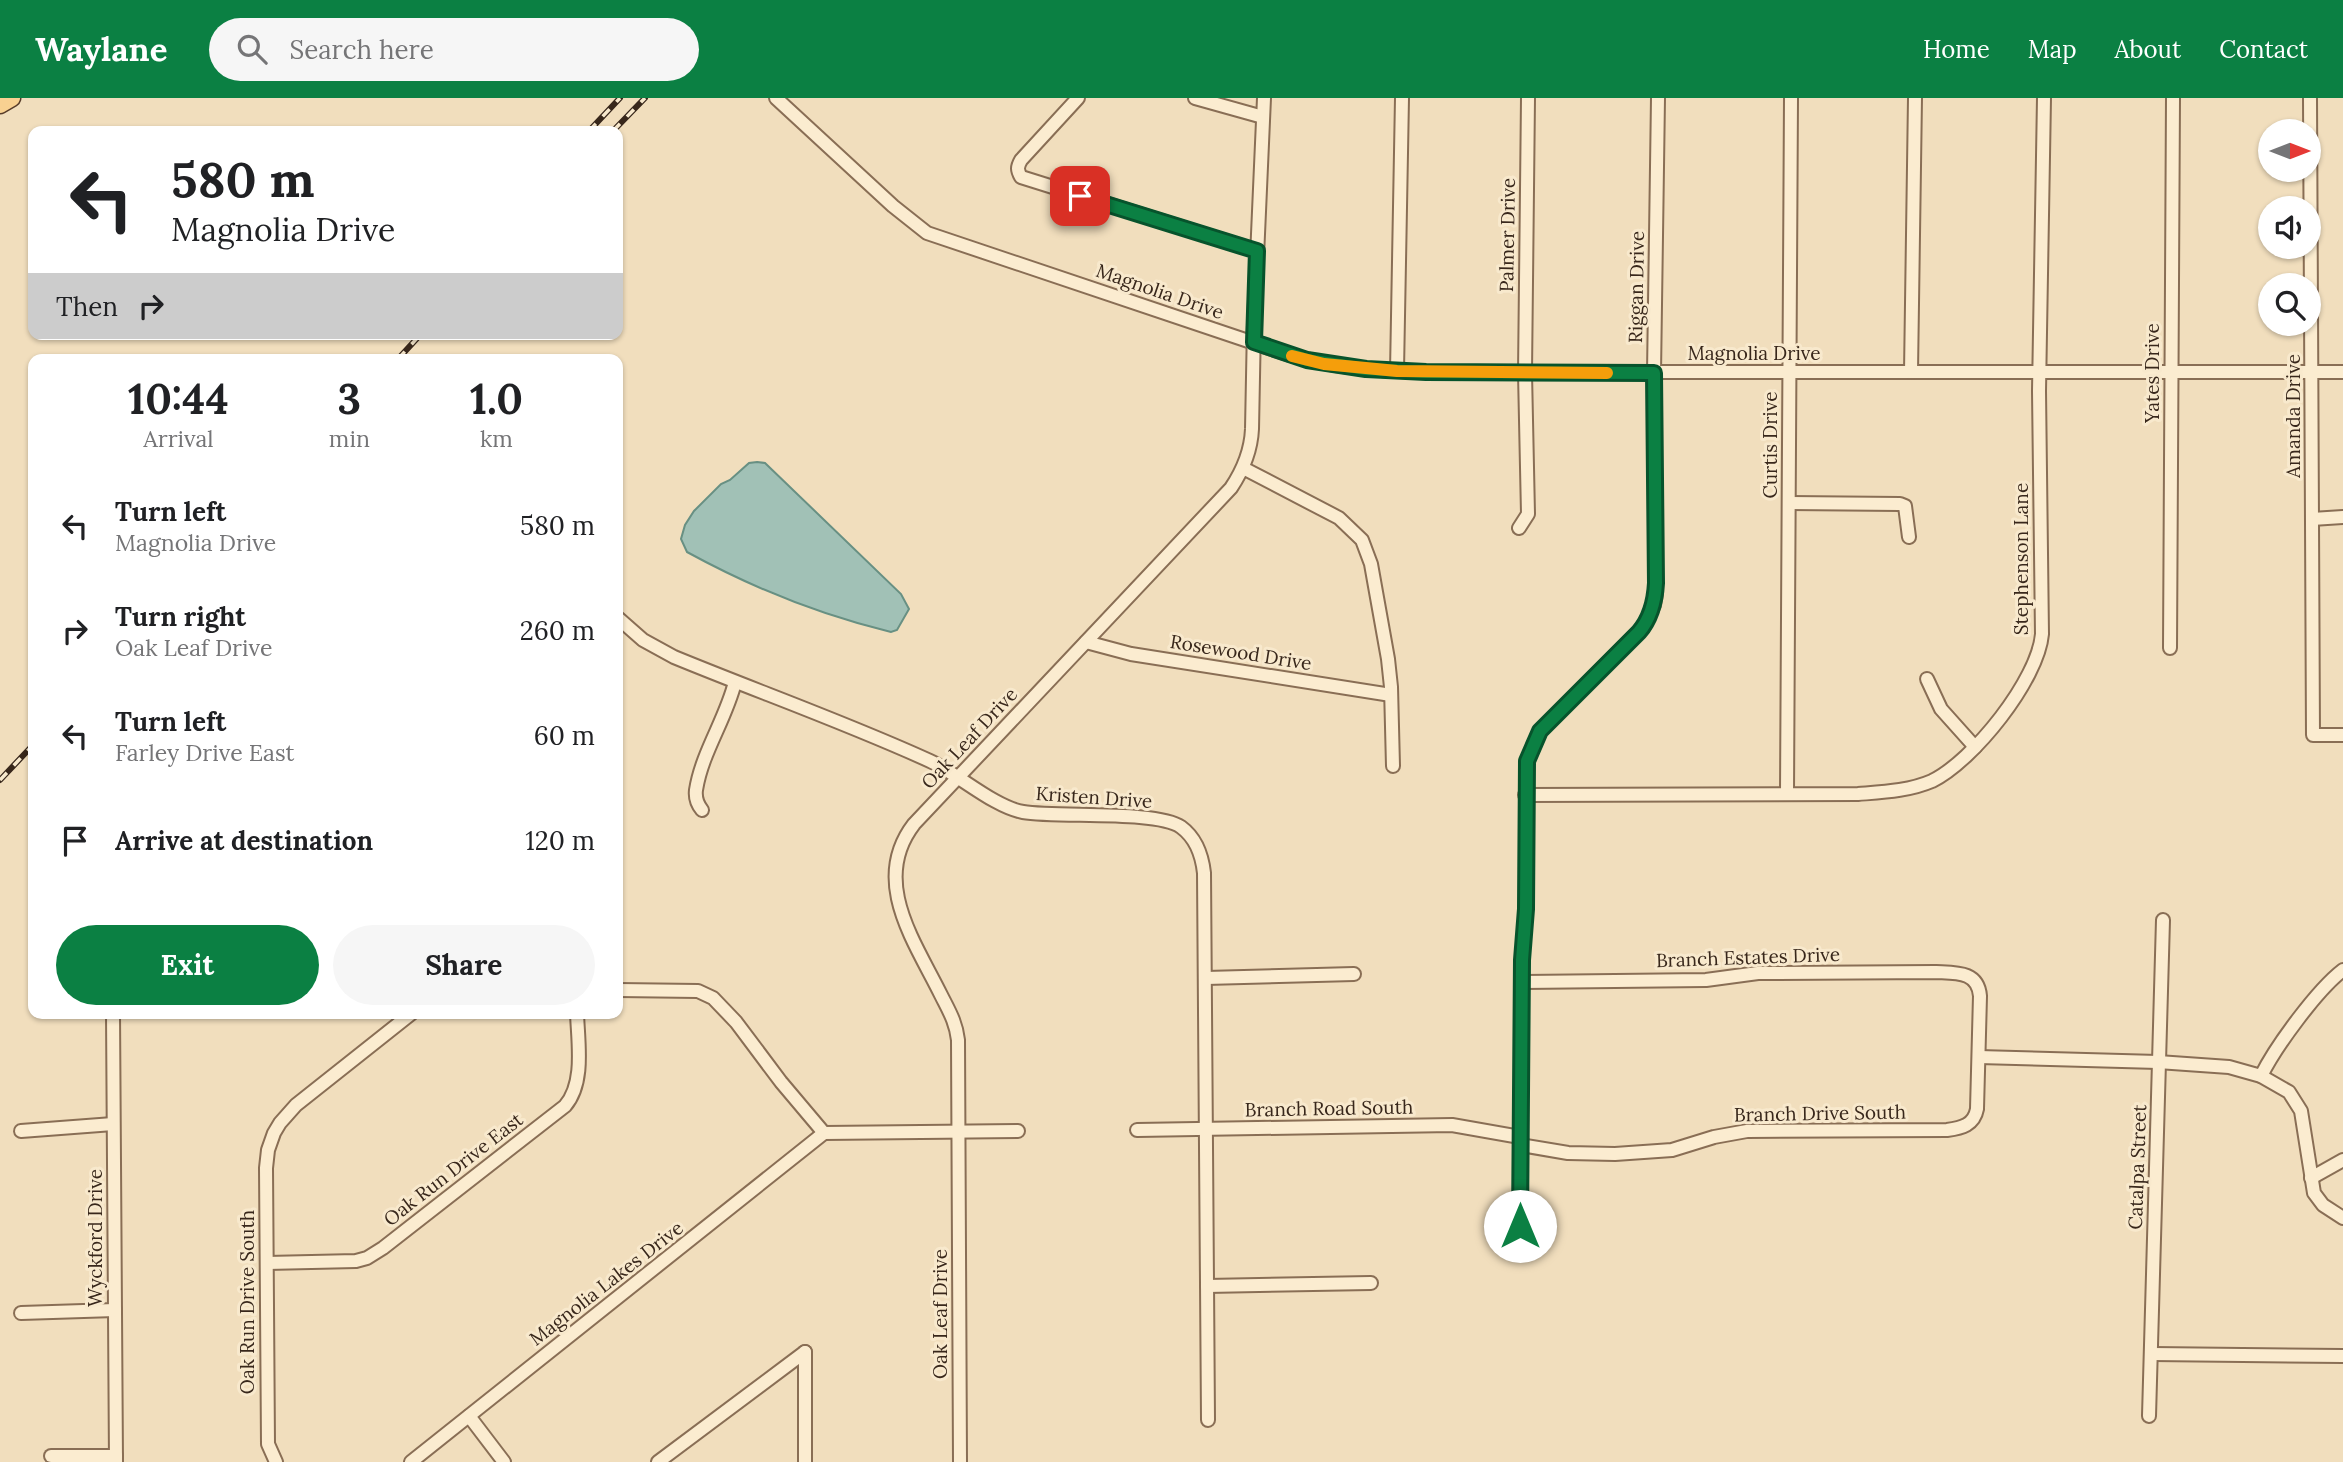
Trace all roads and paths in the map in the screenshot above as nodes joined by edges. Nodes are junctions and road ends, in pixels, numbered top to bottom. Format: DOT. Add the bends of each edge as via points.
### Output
graph roads {
  1 [pos="12,98"];
  2 [pos="776,98"];
  3 [pos="1078,98"];
  4 [pos="1195,98"];
  5 [pos="1264,98"];
  6 [pos="1402,98"];
  7 [pos="1528,98"];
  8 [pos="1658,98"];
  9 [pos="1791,98"];
  10 [pos="1915,98"];
  11 [pos="2043,98"];
  12 [pos="2173,98"];
  13 [pos="2311,98"];
  14 [pos="0,105"];
  15 [pos="1263,117"];
  16 [pos="1257,251"];
  17 [pos="1254,342"];
  18 [pos="1397,371"];
  19 [pos="1789,372"];
  20 [pos="1911,372"];
  21 [pos="2039,372"];
  22 [pos="2312,372"];
  23 [pos="2343,372"];
  24 [pos="1525,373"];
  25 [pos="1654,373"];
  26 [pos="2171,373"];
  27 [pos="1243,468"];
  28 [pos="1789,503"];
  29 [pos="2343,517"];
  30 [pos="2312,519"];
  31 [pos="1519,528"];
  32 [pos="1909,537"];
  33 [pos="623,622"];
  34 [pos="1086,642"];
  35 [pos="2170,648"];
  36 [pos="1927,679"];
  37 [pos="735,682"];
  38 [pos="1391,695"];
  39 [pos="2343,735"];
  40 [pos="1975,747"];
  41 [pos="1393,766"];
  42 [pos="959,776"];
  43 [pos="1787,793"];
  44 [pos="1525,795"];
  45 [pos="702,810"];
  46 [pos="2163,920"];
  47 [pos="2343,970"];
  48 [pos="1354,974"];
  49 [pos="1206,978"];
  50 [pos="1522,982"];
  51 [pos="623,990"];
  52 [pos="113,1019"];
  53 [pos="404,1019"];
  54 [pos="577,1019"];
  55 [pos="1979,1057"];
  56 [pos="2158,1062"];
  57 [pos="2261,1076"];
  58 [pos="113,1124"];
  59 [pos="1207,1129"];
  60 [pos="1138,1130"];
  61 [pos="21,1131"];
  62 [pos="1018,1131"];
  63 [pos="960,1132"];
  64 [pos="824,1133"];
  65 [pos="1521,1141"];
  66 [pos="2343,1160"];
  67 [pos="2311,1178"];
  68 [pos="2343,1218"];
  69 [pos="1520,1226"];
  70 [pos="267,1263"];
  71 [pos="1371,1283"];
  72 [pos="1207,1286"];
  73 [pos="115,1310"];
  74 [pos="21,1313"];
  75 [pos="2152,1354"];
  76 [pos="2343,1356"];
  77 [pos="469,1416"];
  78 [pos="2149,1416"];
  79 [pos="1208,1420"];
  80 [pos="51,1456"];
  81 [pos="116,1459"];
  82 [pos="276,1462"];
  83 [pos="411,1462"];
  84 [pos="504,1462"];
  85 [pos="658,1462"];
  86 [pos="805,1462"];
  87 [pos="960,1462"];
  1 -- 14 [label="main road"];
  2 -- 17 [label="street, Magnolia Drive" via="927,233"];
  3 -- 16 [label="street" via="1021,160 1017,166 1021,177"];
  4 -- 15 [label="street"];
  5 -- 15 [label="street, Oak Leaf Drive"];
  6 -- 18 [label="street"];
  7 -- 24 [label="street, Palmer Drive"];
  8 -- 25 [label="street, Riggan Drive"];
  9 -- 19 [label="street, Curtis Drive"];
  10 -- 20 [label="street"];
  11 -- 21 [label="street, Stephenson Lane"];
  12 -- 26 [label="street, Yates Drive"];
  13 -- 22 [label="street, Amanda Drive"];
  15 -- 16 [label="street, Oak Leaf Drive"];
  16 -- 17 [label="street, Oak Leaf Drive"];
  17 -- 18 [label="street, Magnolia Drive" via="1324,364"];
  17 -- 27 [label="street, Oak Leaf Drive" via="1251,445"];
  18 -- 24 [label="street, Magnolia Drive"];
  19 -- 20 [label="street, Magnolia Drive"];
  19 -- 25 [label="street, Magnolia Drive"];
  19 -- 28 [label="street, Curtis Drive"];
  20 -- 21 [label="street, Magnolia Drive"];
  21 -- 26 [label="street, Magnolia Drive"];
  21 -- 40 [label="street, Stephenson Lane" via="2041,642 2022,686"];
  22 -- 23 [label="street, Magnolia Drive"];
  22 -- 26 [label="street, Magnolia Drive"];
  22 -- 30 [label="street, Amanda Drive"];
  24 -- 25 [label="street, Magnolia Drive"];
  24 -- 31 [label="street, Palmer Drive" via="1528,514"];
  25 -- 44 [label="street, Riggan Drive" via="1654,605 1639,632 1536,737 1527,761"];
  26 -- 35 [label="street, Yates Drive"];
  27 -- 34 [label="street, Oak Leaf Drive" via="1231,488"];
  27 -- 38 [label="street" via="1339,518 1362,540 1377,595"];
  28 -- 32 [label="street" via="1900,504 1908,515"];
  28 -- 43 [label="street, Curtis Drive"];
  29 -- 30 [label="street"];
  30 -- 39 [label="street, Amanda Drive" via="2313,735"];
  33 -- 37 [label="street, Kristen Drive" via="656,648"];
  34 -- 38 [label="street, Rosewood Drive" via="1131,654"];
  34 -- 42 [label="street, Oak Leaf Drive"];
  36 -- 40 [label="street" via="1941,709"];
  37 -- 42 [label="street, Kristen Drive"];
  37 -- 45 [label="street" via="701,772 696,803"];
  38 -- 41 [label="street"];
  40 -- 43 [label="street, Stephenson Lane" via="1946,773 1914,787 1858,794"];
  42 -- 49 [label="street, Kristen Drive" via="1023,812 1144,818 1181,828 1196,845 1203,863"];
  42 -- 63 [label="street, Oak Leaf Drive" via="907,833 898,853 896,887 903,921 956,1022"];
  43 -- 44 [label="street, Stephenson Lane"];
  44 -- 50 [label="street, Riggan Drive"];
  46 -- 56 [label="street, Catalpa Street"];
  47 -- 57 [label="street" via="2318,996"];
  48 -- 49 [label="street"];
  49 -- 59 [label="street, Kristen Drive"];
  50 -- 55 [label="street, Branch Estates Drive" via="1706,980 1758,973 1961,973 1974,979 1979,988"];
  50 -- 65 [label="street, Riggan Drive"];
  51 -- 64 [label="street" via="698,991 713,998"];
  52 -- 58 [label="street, Wyckford Drive"];
  53 -- 70 [label="street, Oak Run Drive South" via="296,1105 280,1123 271,1140 266,1168"];
  54 -- 70 [label="street, Oak Run Drive East" via="577,1086 557,1112 367,1258"];
  55 -- 56 [label="street"];
  55 -- 65 [label="street, Branch Drive South" via="1975,1116 1964,1127 1954,1129 1747,1131 1672,1150 1615,1154 1568,1153"];
  56 -- 57 [label="street" via="2229,1067"];
  56 -- 75 [label="street, Catalpa Street"];
  57 -- 67 [label="street" via="2289,1092 2301,1111"];
  58 -- 61 [label="street"];
  58 -- 73 [label="street, Wyckford Drive"];
  59 -- 60 [label="street, Branch Road South"];
  59 -- 65 [label="street, Branch Road South" via="1452,1125"];
  59 -- 72 [label="street, Kristen Drive"];
  62 -- 63 [label="street"];
  63 -- 64 [label="street"];
  63 -- 87 [label="street, Oak Leaf Drive"];
  64 -- 77 [label="street, Magnolia Lakes Drive"];
  65 -- 69 [label="street, Riggan Drive"];
  66 -- 67 [label="street"];
  67 -- 68 [label="street" via="2323,1205"];
  70 -- 82 [label="street, Oak Run Drive South" via="268,1444"];
  71 -- 72 [label="street"];
  72 -- 79 [label="street, Kristen Drive"];
  73 -- 74 [label="street"];
  73 -- 81 [label="street, Wyckford Drive"];
  75 -- 76 [label="street"];
  75 -- 78 [label="street, Catalpa Street"];
  77 -- 83 [label="street, Magnolia Lakes Drive"];
  77 -- 84 [label="street"];
  80 -- 81 [label="street"];
  85 -- 86 [label="street" via="805,1352"];
}
